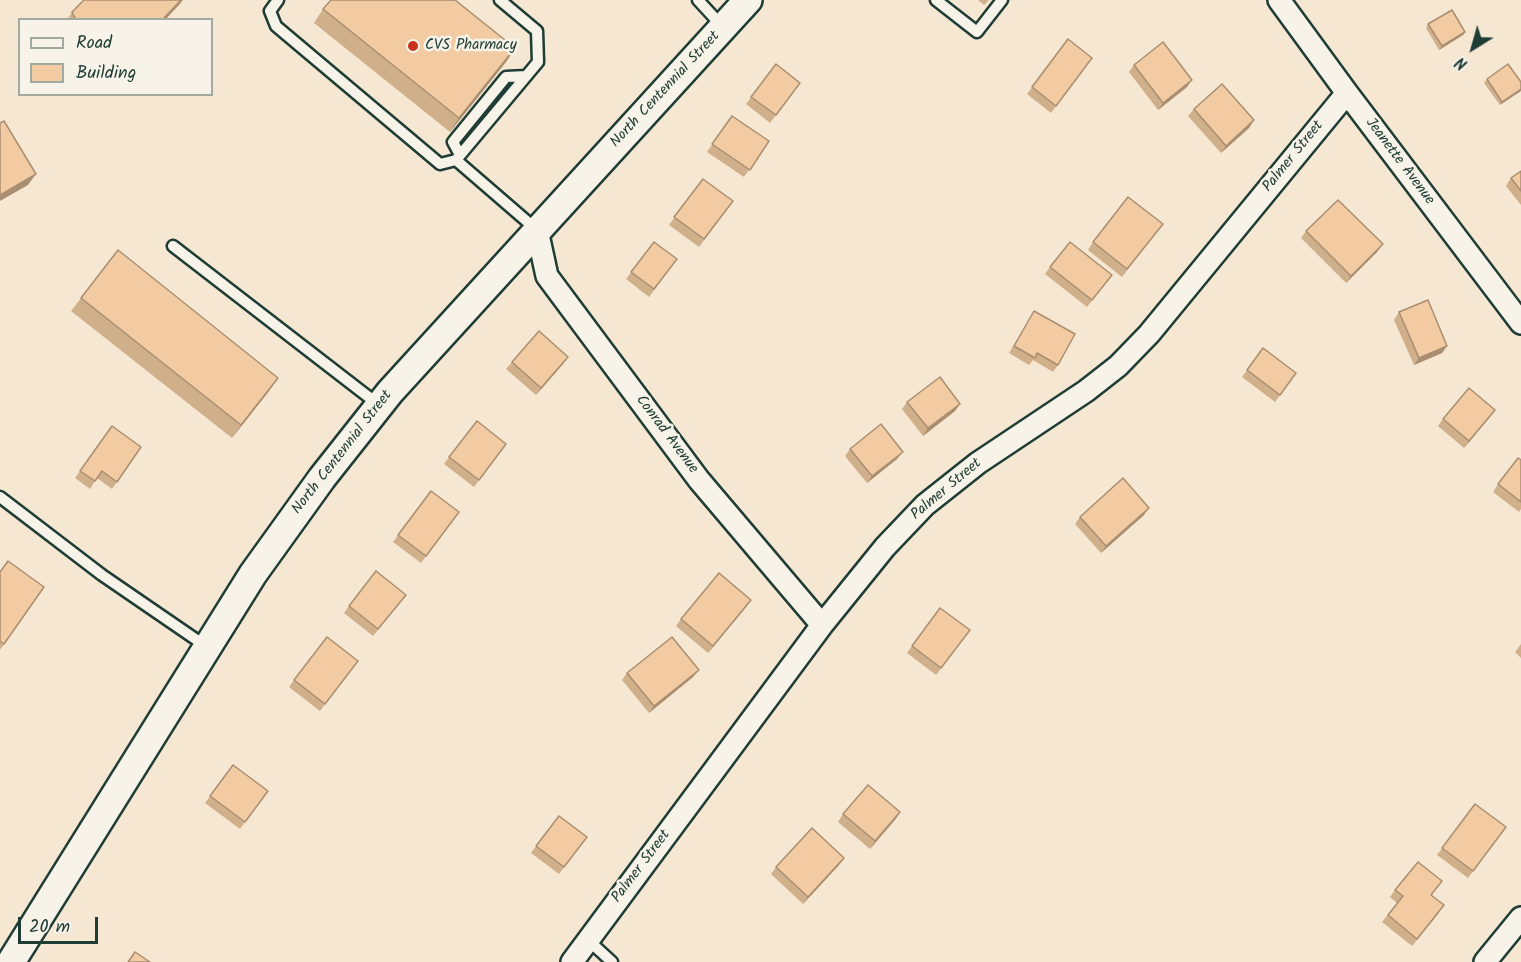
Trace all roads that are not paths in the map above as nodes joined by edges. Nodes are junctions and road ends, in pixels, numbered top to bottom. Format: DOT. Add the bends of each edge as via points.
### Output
graph roads {
  1 [pos="278,0"];
  2 [pos="500,0"];
  3 [pos="698,0"];
  4 [pos="748,0"];
  5 [pos="936,0"];
  6 [pos="1002,0"];
  7 [pos="1283,1"];
  8 [pos="723,28"];
  9 [pos="1347,93"];
  10 [pos="458,158"];
  11 [pos="537,230"];
  12 [pos="173,246"];
  13 [pos="1521,323"];
  14 [pos="379,405"];
  15 [pos="0,497"];
  16 [pos="822,625"];
  17 [pos="207,647"];
  18 [pos="1521,918"];
  19 [pos="588,940"];
  20 [pos="11,962"];
  21 [pos="572,962"];
  22 [pos="612,962"];
  23 [pos="1485,962"];
  1 -- 10 [label="lane" via="270,11 276,26 441,164"];
  2 -- 10 [label="lane" via="537,31 538,62"];
  3 -- 8 [label="lane"];
  4 -- 8 [label="street, North Centennial Street"];
  5 -- 6 [label="lane" via="977,32"];
  7 -- 9 [label="street, Jeanette Avenue"];
  8 -- 11 [label="street, North Centennial Street"];
  9 -- 13 [label="street, Jeanette Avenue"];
  9 -- 16 [label="street, Palmer Street" via="1149,334 1118,366 978,462 925,505"];
  10 -- 11 [label="lane"];
  11 -- 14 [label="street, North Centennial Street"];
  11 -- 16 [label="street, Conrad Avenue" via="547,276 699,480"];
  12 -- 14 [label="lane"];
  14 -- 17 [label="street, North Centennial Street" via="253,574"];
  15 -- 17 [label="lane" via="102,576"];
  16 -- 19 [label="street, Palmer Street"];
  17 -- 20 [label="street, North Centennial Street"];
  18 -- 23 [label="street"];
  19 -- 21 [label="street, Palmer Street"];
  19 -- 22 [label="lane"];
}
